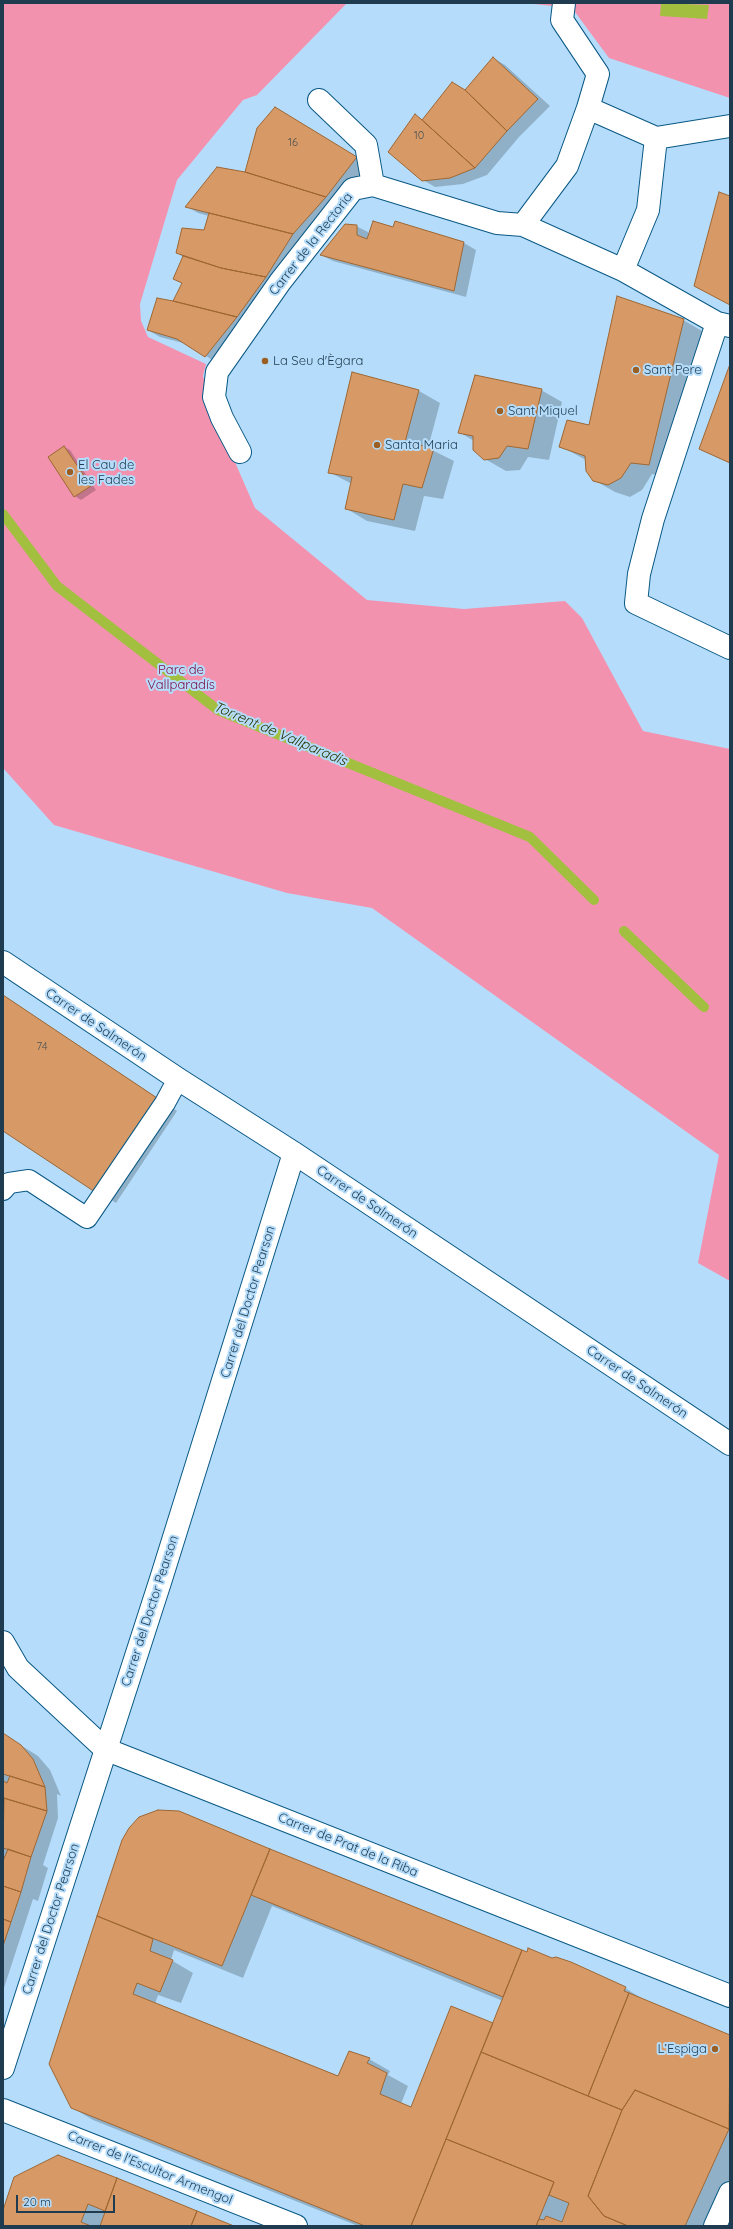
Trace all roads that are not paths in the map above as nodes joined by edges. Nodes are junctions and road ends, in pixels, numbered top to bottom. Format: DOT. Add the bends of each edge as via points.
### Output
graph roads {
  1 [pos="563,12"];
  2 [pos="319,100"];
  3 [pos="588,108"];
  4 [pos="730,126"];
  5 [pos="656,138"];
  6 [pos="373,185"];
  7 [pos="523,225"];
  8 [pos="623,270"];
  9 [pos="724,325"];
  10 [pos="240,452"];
  11 [pos="730,648"];
  12 [pos="3,962"];
  13 [pos="178,1079"];
  14 [pos="294,1153"];
  15 [pos="3,1190"];
  16 [pos="730,1444"];
  17 [pos="3,1642"];
  18 [pos="10,1669"];
  19 [pos="105,1748"];
  20 [pos="730,1996"];
  21 [pos="3,2068"];
  22 [pos="3,2110"];
  23 [pos="730,2193"];
  24 [pos="296,2226"];
  25 [pos="715,2226"];
  1 -- 3 [label="street" via="598,74"];
  2 -- 6 [label="street" via="366,145"];
  3 -- 5 [label="street"];
  3 -- 7 [label="street" via="567,166"];
  4 -- 5 [label="street"];
  5 -- 8 [label="street" via="648,210"];
  6 -- 7 [label="street, Carrer de la Rectoria" via="498,223"];
  6 -- 10 [label="street, Carrer de la Rectoria" via="353,189 280,282 217,372 214,397"];
  7 -- 8 [label="street, Carrer de la Rectoria"];
  8 -- 9 [label="street, Carrer de la Rectoria"];
  9 -- 11 [label="street" via="653,519 639,574 636,603"];
  12 -- 13 [label="street, Carrer de Salmerón"];
  13 -- 14 [label="street, Carrer de Salmerón"];
  13 -- 15 [label="lane" via="165,1103 87,1218 29,1180 9,1183"];
  14 -- 16 [label="street, Carrer de Salmerón"];
  14 -- 19 [label="street, Carrer del Doctor Pearson" via="161,1579"];
  17 -- 18 [label="street, Carrer de Prat de la Riba"];
  18 -- 19 [label="street, Carrer de Prat de la Riba"];
  19 -- 20 [label="street, Carrer de Prat de la Riba"];
  19 -- 21 [label="street, Carrer del Doctor Pearson"];
  22 -- 24 [label="street, Carrer de l'Escultor Armengol"];
  23 -- 25 [label="street"];
}
